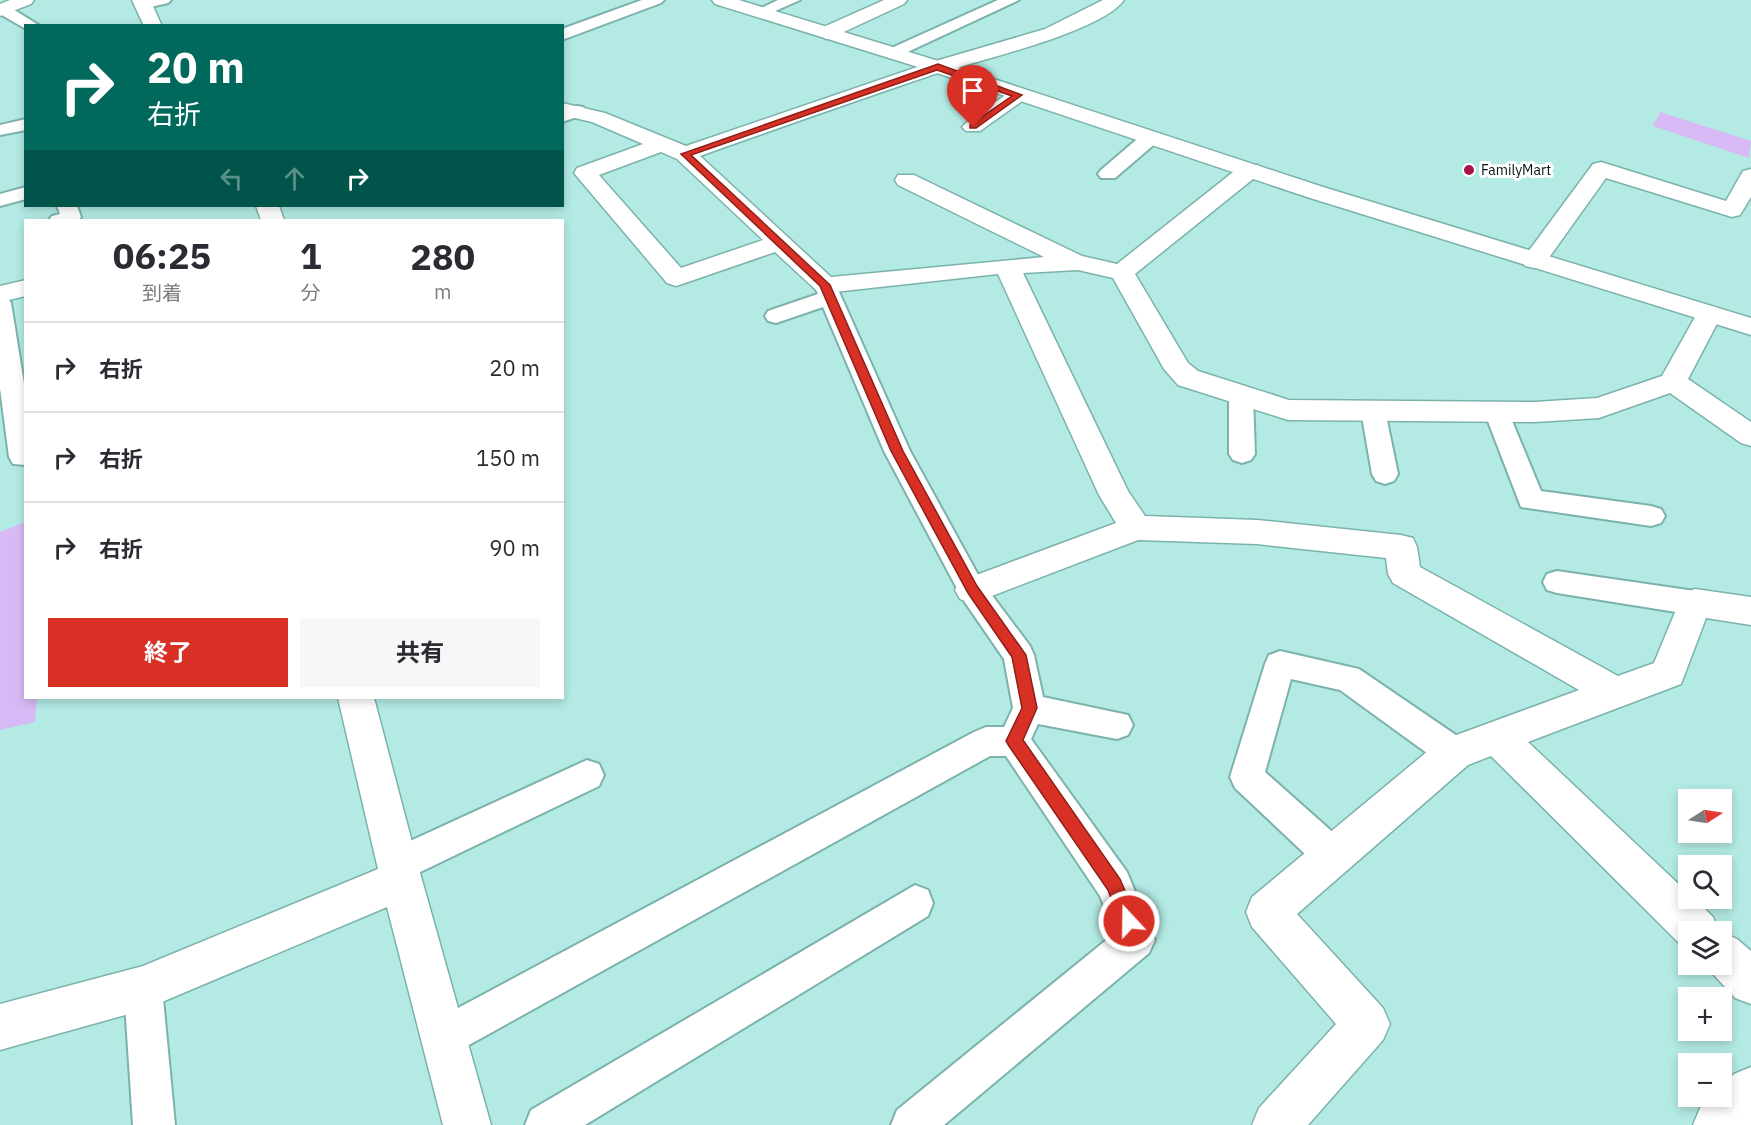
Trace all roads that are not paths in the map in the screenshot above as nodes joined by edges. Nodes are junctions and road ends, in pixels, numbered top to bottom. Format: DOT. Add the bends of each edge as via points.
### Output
graph roads {
  1 [pos="25,0"];
  2 [pos="163,0"];
  3 [pos="656,0"];
  4 [pos="721,0"];
  5 [pos="792,0"];
  6 [pos="898,0"];
  7 [pos="1011,0"];
  8 [pos="1115,0"];
  9 [pos="142,2"];
  10 [pos="2,10"];
  11 [pos="761,12"];
  12 [pos="28,24"];
  13 [pos="152,24"];
  14 [pos="826,33"];
  15 [pos="564,34"];
  16 [pos="894,53"];
  17 [pos="938,67"];
  18 [pos="1018,95"];
  19 [pos="567,112"];
  20 [pos="24,124"];
  21 [pos="973,127"];
  22 [pos="0,130"];
  23 [pos="1150,138"];
  24 [pos="659,145"];
  25 [pos="685,154"];
  26 [pos="1250,170"];
  27 [pos="1108,174"];
  28 [pos="1751,176"];
  29 [pos="574,177"];
  30 [pos="906,180"];
  31 [pos="24,194"];
  32 [pos="0,200"];
  33 [pos="67,207"];
  34 [pos="63,219"];
  35 [pos="779,242"];
  36 [pos="1534,261"];
  37 [pos="1078,263"];
  38 [pos="1007,266"];
  39 [pos="1122,272"];
  40 [pos="24,288"];
  41 [pos="828,291"];
  42 [pos="0,294"];
  43 [pos="0,303"];
  44 [pos="1708,315"];
  45 [pos="776,316"];
  46 [pos="1751,327"];
  47 [pos="1673,382"];
  48 [pos="1241,395"];
  49 [pos="1373,411"];
  50 [pos="1496,411"];
  51 [pos="1751,436"];
  52 [pos="1242,454"];
  53 [pos="22,457"];
  54 [pos="1385,474"];
  55 [pos="1651,516"];
  56 [pos="1136,528"];
  57 [pos="1557,582"];
  58 [pos="972,590"];
  59 [pos="1695,603"];
  60 [pos="1751,611"];
  61 [pos="1616,693"];
  62 [pos="356,699"];
  63 [pos="1029,708"];
  64 [pos="1117,725"];
  65 [pos="1496,736"];
  66 [pos="1014,741"];
  67 [pos="1454,753"];
  68 [pos="587,775"];
  69 [pos="1333,856"];
  70 [pos="399,872"];
  71 [pos="915,903"];
  72 [pos="1687,921"];
  73 [pos="1732,964"];
  74 [pos="1751,982"];
  75 [pos="143,988"];
  76 [pos="0,1027"];
  77 [pos="444,1036"];
  78 [pos="1751,1091"];
  79 [pos="154,1125"];
  80 [pos="467,1125"];
  81 [pos="546,1125"];
  82 [pos="912,1125"];
  83 [pos="1276,1125"];
  84 [pos="1717,1125"];
  1 -- 10 [label="street"];
  2 -- 9 [label="lane"];
  3 -- 15 [label="lane"];
  4 -- 11 [label="street"];
  5 -- 11 [label="lane"];
  6 -- 14 [label="street"];
  7 -- 16 [label="lane"];
  8 -- 17 [label="street" via="1052,34"];
  9 -- 13 [label="street"];
  10 -- 12 [label="lane"];
  11 -- 14 [label="street"];
  14 -- 16 [label="street"];
  16 -- 17 [label="street"];
  17 -- 18 [label="street"];
  17 -- 25 [label="street"];
  18 -- 21 [label="street"];
  18 -- 23 [label="street"];
  19 -- 24 [label="street" via="598,117"];
  20 -- 22 [label="lane"];
  23 -- 26 [label="street"];
  23 -- 27 [label="lane"];
  24 -- 25 [label="street"];
  24 -- 29 [label="street"];
  25 -- 35 [label="street"];
  26 -- 36 [label="street"];
  26 -- 39 [label="street"];
  28 -- 36 [label="street" via="1731,210 1601,169"];
  29 -- 35 [label="street" via="676,278"];
  30 -- 37 [label="street"];
  31 -- 32 [label="lane"];
  33 -- 34 [label="lane" via="71,217"];
  35 -- 41 [label="street"];
  36 -- 44 [label="street"];
  37 -- 38 [label="street"];
  37 -- 39 [label="street"];
  38 -- 41 [label="street"];
  38 -- 56 [label="street" via="1115,495"];
  39 -- 48 [label="street" via="1178,369 1188,378"];
  40 -- 42 [label="street"];
  41 -- 45 [label="lane"];
  41 -- 58 [label="lane" via="897,451"];
  43 -- 53 [label="lane"];
  44 -- 46 [label="street"];
  44 -- 47 [label="street"];
  47 -- 50 [label="street" via="1599,408"];
  47 -- 51 [label="street"];
  48 -- 49 [label="street" via="1288,410"];
  48 -- 52 [label="lane"];
  49 -- 50 [label="street"];
  49 -- 54 [label="lane"];
  50 -- 55 [label="lane" via="1531,500"];
  56 -- 58 [label="street"];
  56 -- 61 [label="street" via="1257,532 1401,547 1405,574"];
  57 -- 59 [label="lane"];
  58 -- 63 [label="lane" via="1019,655"];
  59 -- 60 [label="street"];
  59 -- 61 [label="street" via="1668,673"];
  61 -- 65 [label="street"];
  62 -- 70 [label="street"];
  63 -- 64 [label="lane"];
  63 -- 66 [label="lane"];
  65 -- 67 [label="street"];
  65 -- 72 [label="street"];
  66 -- 77 [label="lane" via="986,742"];
  66 -- 82 [label="lane" via="1114,885 1136,940"];
  67 -- 69 [label="street"];
  67 -- 69 [label="lane" via="1348,678 1280,664 1247,777"];
  68 -- 70 [label="lane"];
  69 -- 83 [label="street" via="1267,912 1367,1024"];
  70 -- 75 [label="street"];
  70 -- 77 [label="street"];
  71 -- 81 [label="lane"];
  73 -- 74 [label="street"];
  75 -- 76 [label="street"];
  75 -- 79 [label="lane"];
  77 -- 80 [label="street"];
  78 -- 84 [label="street"];
}
